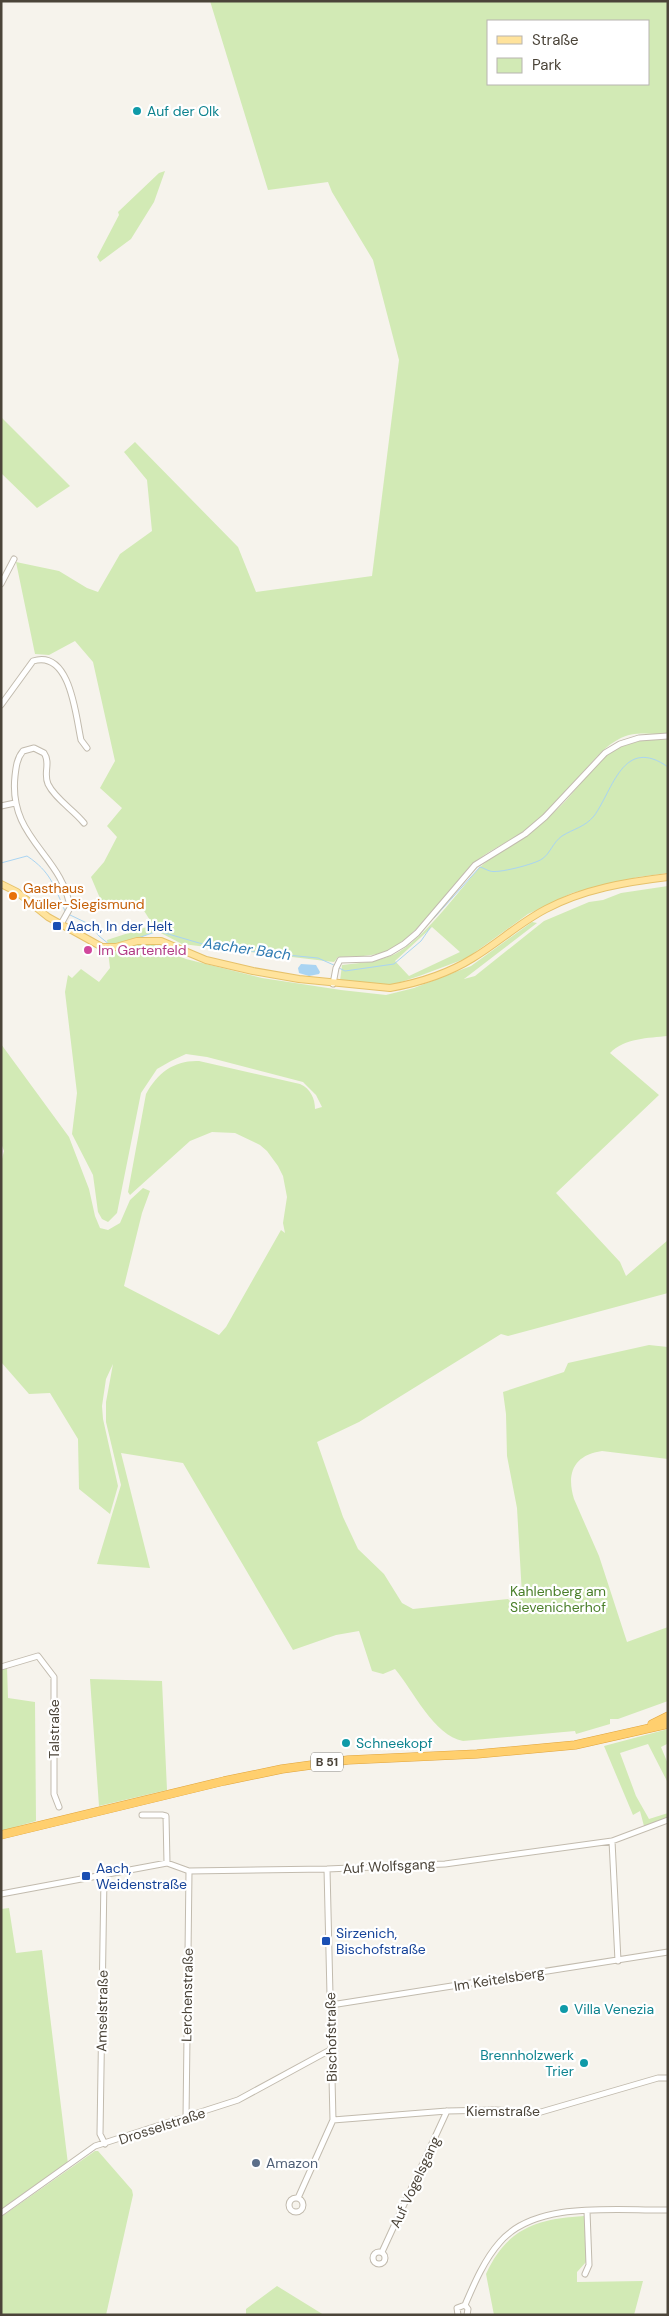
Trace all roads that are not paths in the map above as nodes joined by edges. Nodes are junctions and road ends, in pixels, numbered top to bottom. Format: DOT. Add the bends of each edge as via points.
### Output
graph roads {
  1 [pos="14,559"];
  2 [pos="1,584"];
  3 [pos="1,705"];
  4 [pos="668,736"];
  5 [pos="87,748"];
  6 [pos="15,803"];
  7 [pos="1,806"];
  8 [pos="84,823"];
  9 [pos="668,877"];
  10 [pos="1,884"];
  11 [pos="61,924"];
  12 [pos="333,984"];
  13 [pos="1,1666"];
  14 [pos="668,1716"];
  15 [pos="667,1723"];
  16 [pos="638,1731"];
  17 [pos="59,1807"];
  18 [pos="142,1815"];
  19 [pos="668,1820"];
  20 [pos="1,1835"];
  21 [pos="612,1841"];
  22 [pos="167,1863"];
  23 [pos="327,1869"];
  24 [pos="189,1871"];
  25 [pos="104,1877"];
  26 [pos="1,1894"];
  27 [pos="668,1952"];
  28 [pos="618,1961"];
  29 [pos="331,2005"];
  30 [pos="330,2050"];
  31 [pos="668,2078"];
  32 [pos="447,2111"];
  33 [pos="186,2119"];
  34 [pos="333,2120"];
  35 [pos="105,2144"];
  36 [pos="298,2198"];
  37 [pos="668,2210"];
  38 [pos="588,2211"];
  39 [pos="1,2213"];
  40 [pos="382,2252"];
  41 [pos="584,2274"];
  42 [pos="464,2306"];
  43 [pos="458,2315"];
  44 [pos="467,2315"];
  1 -- 2 [label="street"];
  3 -- 5 [label="street" via="32,662 48,662 59,669 67,681 81,740"];
  4 -- 12 [label="street" via="630,740 605,753 538,823 475,866 404,944 382,956 344,959 337,966"];
  6 -- 7 [label="street"];
  6 -- 8 [label="street" via="18,759 25,750 38,749 48,759 48,784"];
  6 -- 11 [label="street" via="30,838 60,878 70,904"];
  9 -- 12 [label="main road" via="603,888 565,900 528,919 472,959 405,986 380,988"];
  10 -- 11 [label="main road"];
  11 -- 12 [label="main road" via="102,947 161,942 216,963"];
  13 -- 17 [label="street, Talstraße" via="38,1656 54,1677 54,1794"];
  14 -- 16 [label="highway"];
  15 -- 16 [label="highway, B 51"];
  16 -- 20 [label="highway, B 51" via="575,1745 518,1751 348,1760 282,1768"];
  18 -- 22 [label="street" via="166,1816"];
  19 -- 21 [label="street, Auf Wolfsgang"];
  21 -- 23 [label="street, Auf Wolfsgang" via="445,1864"];
  21 -- 28 [label="street"];
  22 -- 24 [label="street, Auf Wolfsgang"];
  22 -- 25 [label="street"];
  23 -- 24 [label="street, Auf Wolfsgang"];
  23 -- 29 [label="street, Bischofstraße"];
  24 -- 33 [label="street, Lerchenstraße"];
  25 -- 26 [label="street"];
  25 -- 35 [label="street, Amselstraße" via="100,2134"];
  27 -- 28 [label="street, Im Keitelsberg"];
  28 -- 29 [label="street, Im Keitelsberg"];
  29 -- 30 [label="street, Bischofstraße"];
  30 -- 33 [label="street, Drosselstraße" via="238,2100"];
  30 -- 34 [label="street, Bischofstraße"];
  31 -- 32 [label="street, Kiemstraße" via="658,2078 542,2112"];
  32 -- 34 [label="street, Kiemstraße"];
  32 -- 40 [label="street, Auf Vogelsgang"];
  33 -- 35 [label="street, Drosselstraße"];
  34 -- 36 [label="street, Bischofstraße"];
  35 -- 39 [label="street, Drosselstraße" via="95,2146"];
  37 -- 38 [label="street"];
  38 -- 41 [label="street" via="589,2265"];
  38 -- 42 [label="street" via="550,2214 516,2228 501,2240 492,2253"];
  42 -- 43 [label="street" via="457,2308"];
  42 -- 44 [label="street" via="468,2309"];
}
